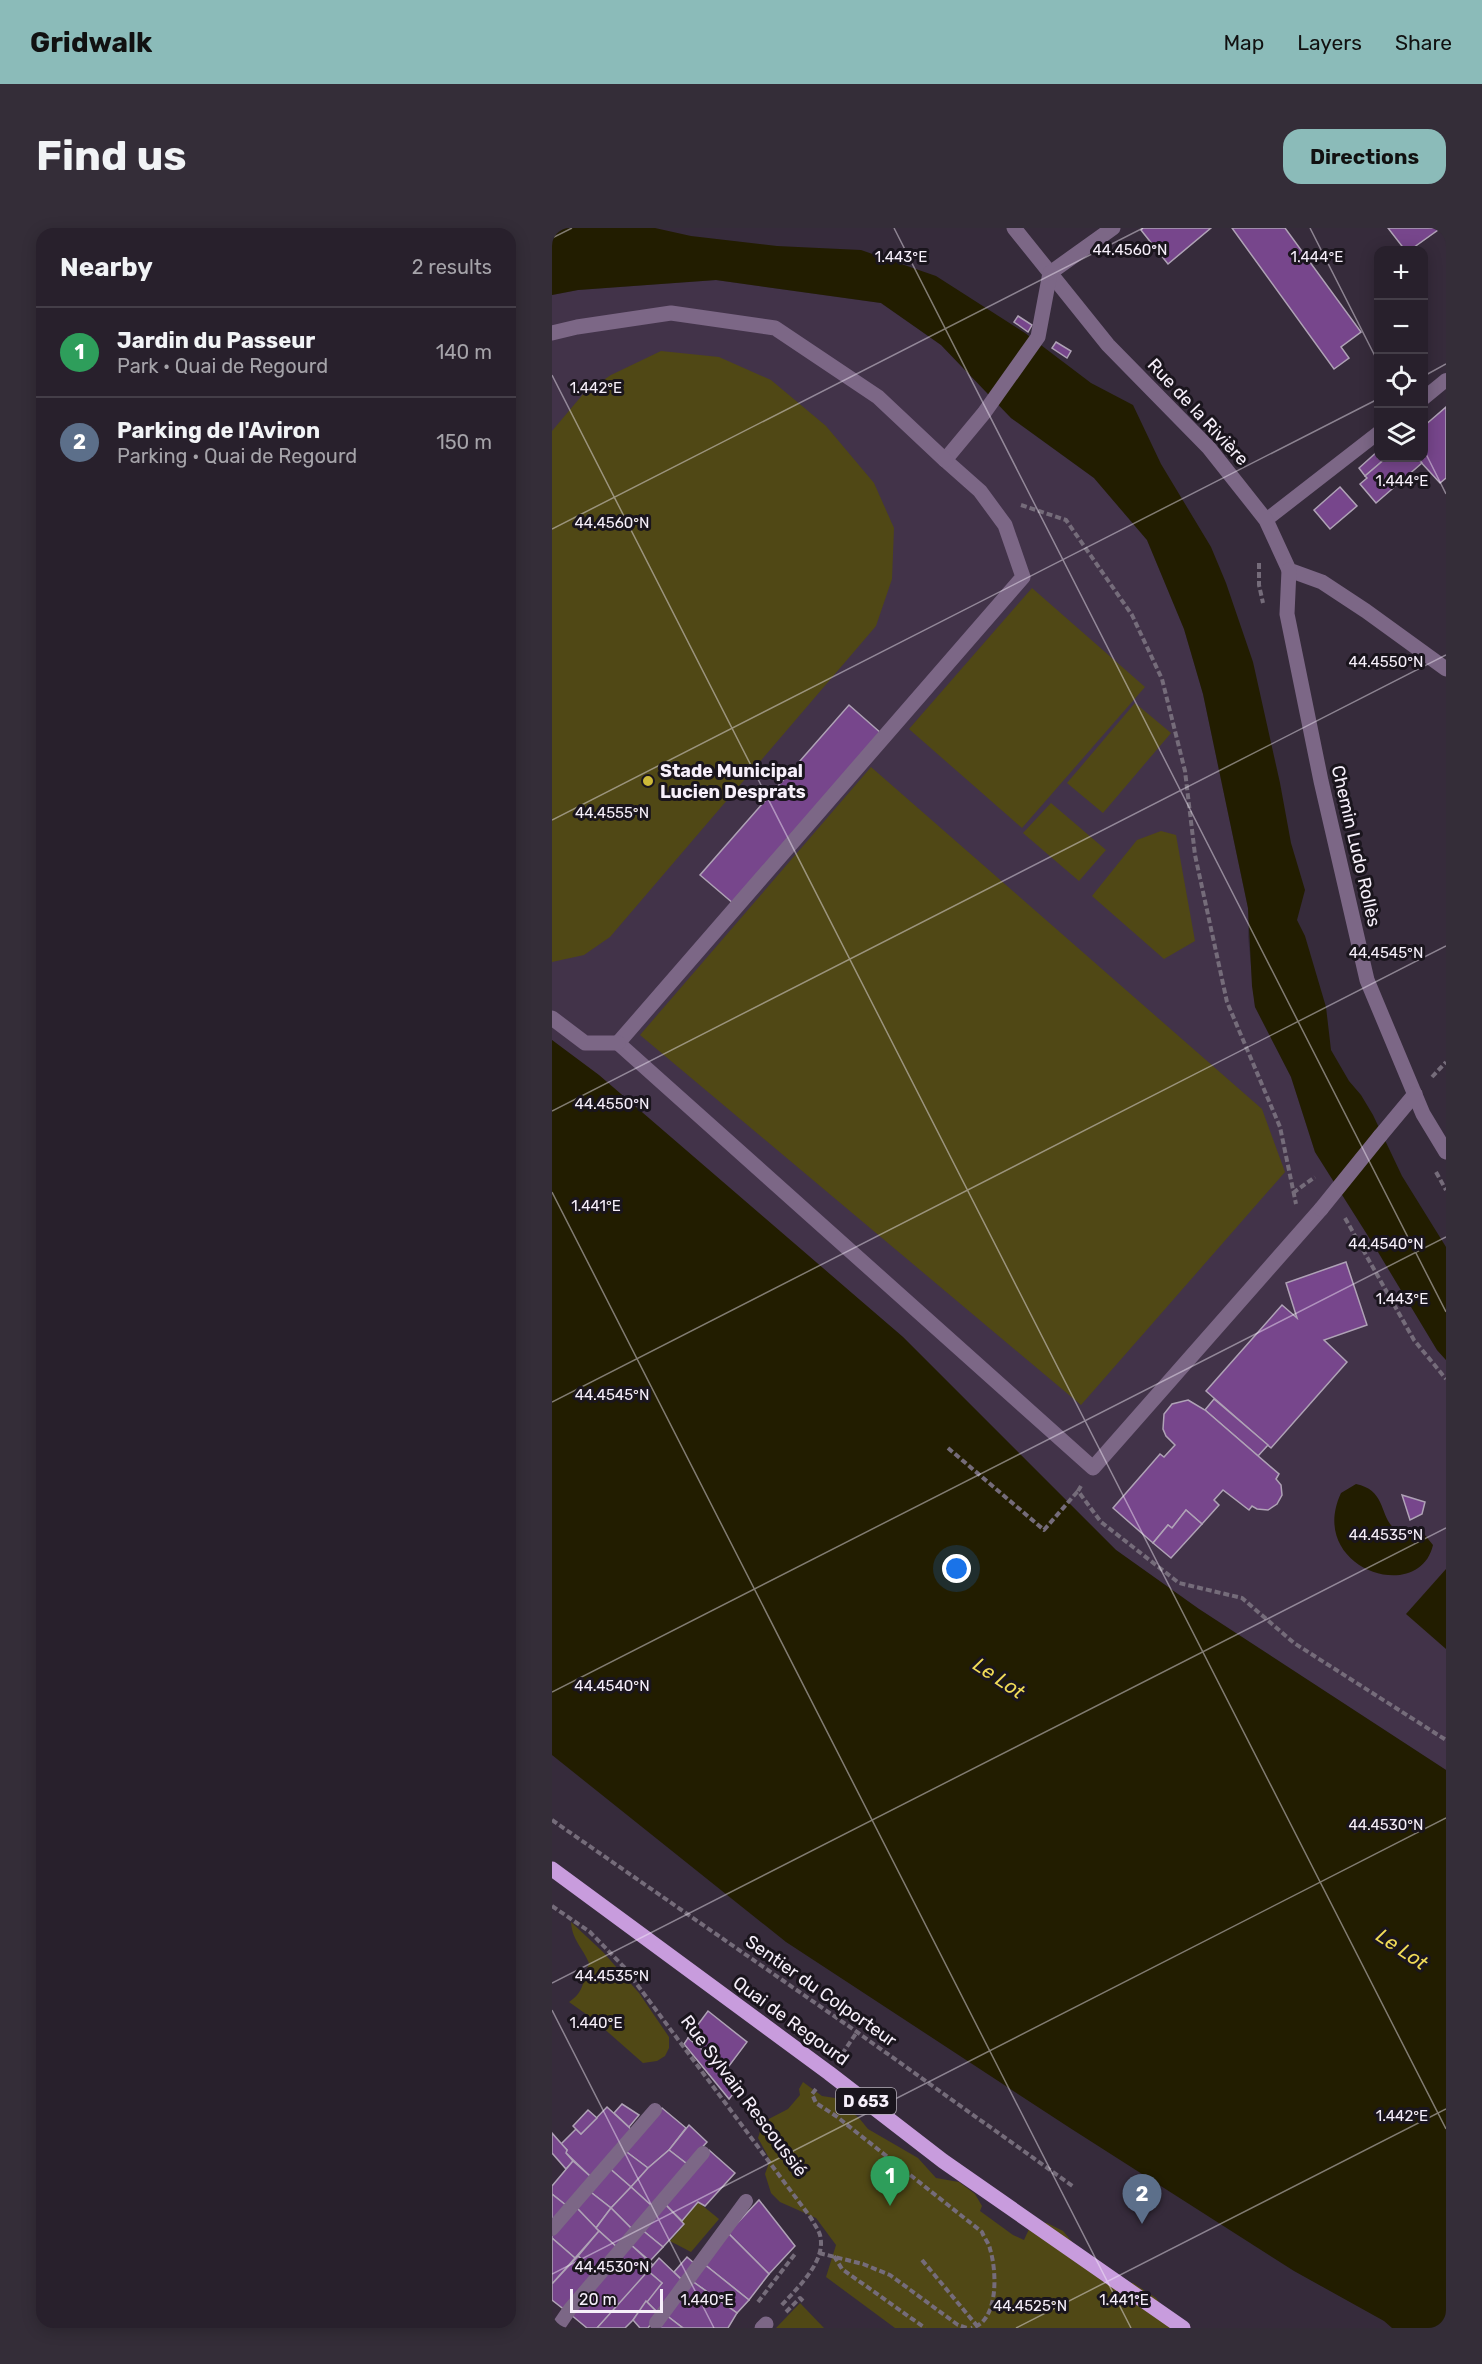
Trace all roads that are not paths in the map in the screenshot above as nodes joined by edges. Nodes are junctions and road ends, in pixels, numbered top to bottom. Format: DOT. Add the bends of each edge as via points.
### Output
graph roads {
  1 [pos="1014,228"];
  2 [pos="1113,228"];
  3 [pos="1050,273"];
  4 [pos="552,333"];
  5 [pos="1446,381"];
  6 [pos="1428,395"];
  7 [pos="1374,436"];
  8 [pos="945,460"];
  9 [pos="1266,520"];
  10 [pos="1288,570"];
  11 [pos="1446,669"];
  12 [pos="552,1018"];
  13 [pos="618,1043"];
  14 [pos="1415,1094"];
  15 [pos="1446,1152"];
  16 [pos="552,1869"];
  17 [pos="655,2110"];
  18 [pos="703,2153"];
  19 [pos="746,2201"];
  20 [pos="552,2229"];
  21 [pos="656,2323"];
  22 [pos="558,2328"];
  23 [pos="1183,2328"];
  1 -- 3 [label="street, Rue de la Rivière"];
  2 -- 3 [label="street"];
  3 -- 8 [label="street" via="1038,337"];
  3 -- 9 [label="street, Rue de la Rivière" via="1108,345 1209,448"];
  4 -- 8 [label="street" via="671,313 775,328 878,397"];
  5 -- 6 [label="lane"];
  7 -- 9 [label="lane"];
  8 -- 13 [label="street" via="980,491 1005,525 1023,577"];
  9 -- 10 [label="street, Rue de la Rivière"];
  10 -- 11 [label="street" via="1322,582"];
  10 -- 14 [label="street, Chemin Ludo Rollès" via="1287,614 1367,980"];
  12 -- 13 [label="street" via="585,1043"];
  13 -- 14 [label="street, bridge" via="1093,1468 1321,1209"];
  14 -- 15 [label="street, Chemin Ludo Rollès"];
  16 -- 23 [label="main road, Quai de Regourd / D 653" via="943,2160"];
  17 -- 20 [label="lane"];
  18 -- 22 [label="lane"];
  19 -- 21 [label="lane"];
}
